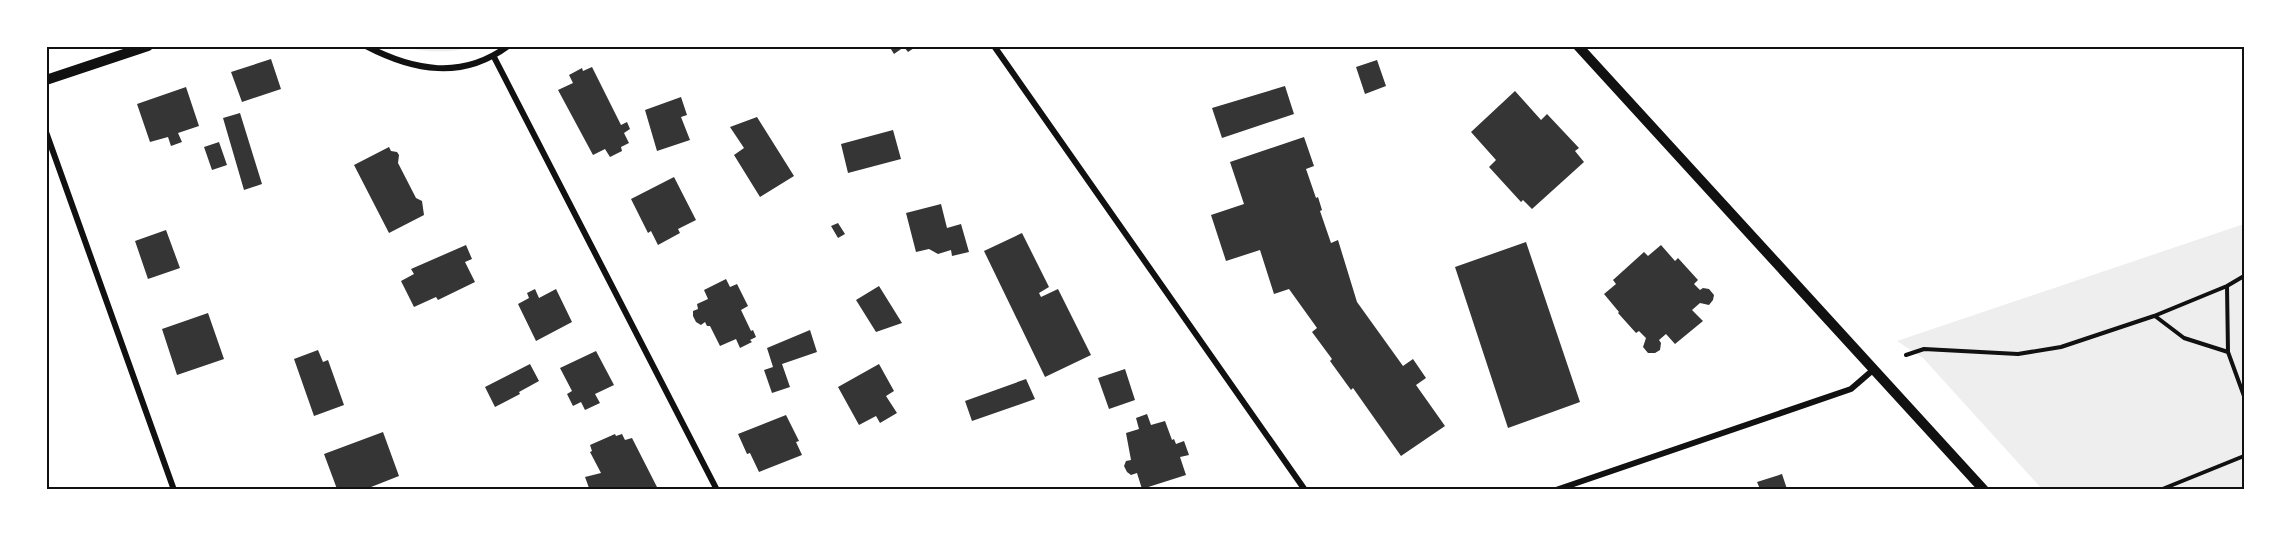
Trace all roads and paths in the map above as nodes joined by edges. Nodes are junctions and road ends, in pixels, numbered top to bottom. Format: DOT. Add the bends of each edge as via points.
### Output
graph roads {
  1 [pos="148,46"];
  2 [pos="366,46"];
  3 [pos="508,46"];
  4 [pos="994,46"];
  5 [pos="1578,46"];
  6 [pos="494,57"];
  7 [pos="46,80"];
  8 [pos="46,132"];
  9 [pos="2244,276"];
  10 [pos="2228,286"];
  11 [pos="2154,316"];
  12 [pos="2228,352"];
  13 [pos="1906,355"];
  14 [pos="1873,370"];
  15 [pos="2244,396"];
  16 [pos="2244,456"];
  17 [pos="1575,486"];
  18 [pos="174,489"];
  19 [pos="717,489"];
  20 [pos="1305,489"];
  21 [pos="1556,489"];
  22 [pos="1984,489"];
  23 [pos="2160,489"];
  1 -- 7 [label="street"];
  2 -- 6 [label="street" via="393,60 435,70"];
  3 -- 6 [label="street"];
  4 -- 20 [label="street"];
  5 -- 14 [label="street"];
  6 -- 19 [label="street"];
  8 -- 18 [label="street"];
  9 -- 10 [label="path"];
  10 -- 11 [label="path"];
  10 -- 12 [label="path"];
  11 -- 12 [label="path" via="2184,338"];
  11 -- 13 [label="path" via="2061,347 2018,354 1924,349"];
  12 -- 15 [label="path"];
  14 -- 17 [label="street" via="1851,389"];
  14 -- 22 [label="street"];
  16 -- 23 [label="path"];
  17 -- 21 [label="street"];
}
